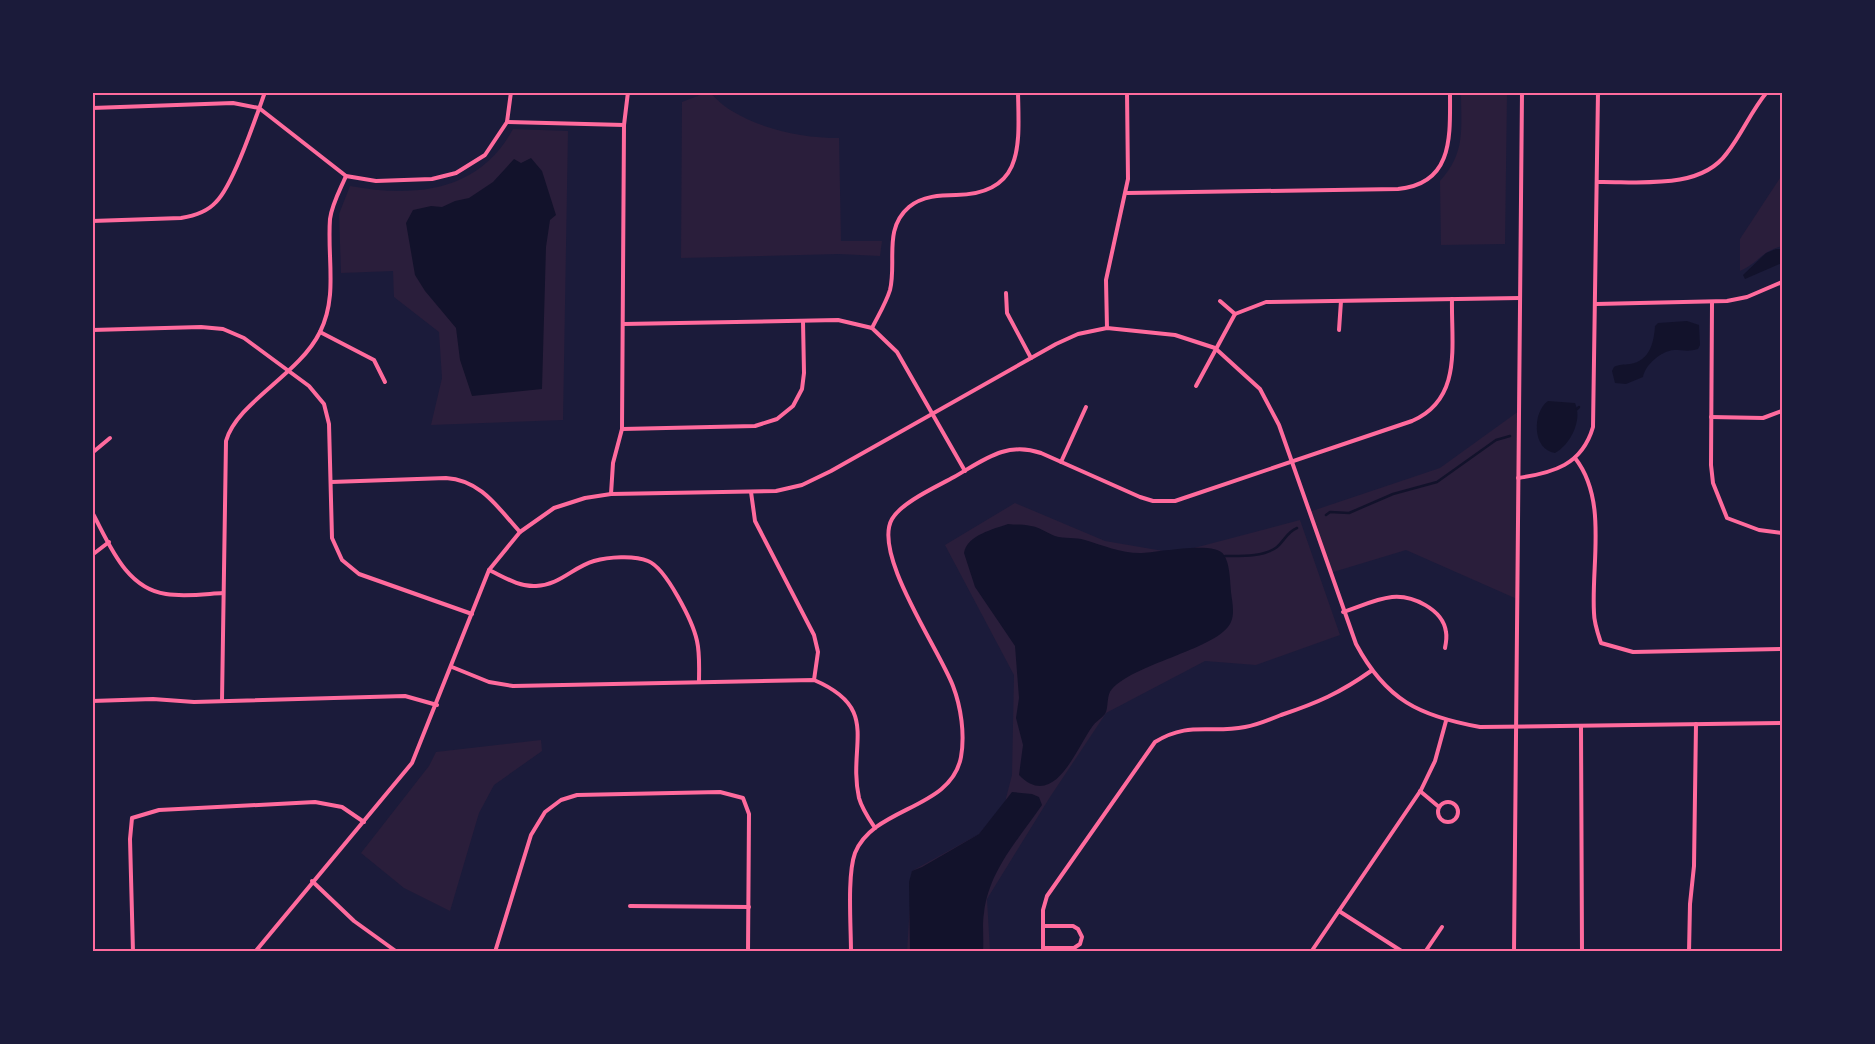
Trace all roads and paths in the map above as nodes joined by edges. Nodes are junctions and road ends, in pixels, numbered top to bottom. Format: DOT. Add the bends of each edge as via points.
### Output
graph roads {
  1 [pos="265,92"];
  2 [pos="512,92"];
  3 [pos="628,92"];
  4 [pos="1018,92"];
  5 [pos="1127,92"];
  6 [pos="1450,92"];
  7 [pos="1522,92"];
  8 [pos="1598,92"];
  9 [pos="1767,92"];
  10 [pos="92,108"];
  11 [pos="259,108"];
  12 [pos="507,122"];
  13 [pos="624,125"];
  14 [pos="346,176"];
  15 [pos="1597,182"];
  16 [pos="1127,193"];
  17 [pos="92,221"];
  18 [pos="1782,282"];
  19 [pos="1006,293"];
  20 [pos="1520,298"];
  21 [pos="1452,299"];
  22 [pos="1220,301"];
  23 [pos="1341,301"];
  24 [pos="1712,303"];
  25 [pos="1596,304"];
  26 [pos="1235,314"];
  27 [pos="803,321"];
  28 [pos="623,324"];
  29 [pos="872,328"];
  30 [pos="1107,328"];
  31 [pos="92,330"];
  32 [pos="1339,330"];
  33 [pos="320,332"];
  34 [pos="1214,348"];
  35 [pos="1031,358"];
  36 [pos="290,372"];
  37 [pos="385,382"];
  38 [pos="1196,386"];
  39 [pos="1086,407"];
  40 [pos="1782,412"];
  41 [pos="932,414"];
  42 [pos="1711,417"];
  43 [pos="622,429"];
  44 [pos="110,438"];
  45 [pos="92,453"];
  46 [pos="1575,458"];
  47 [pos="1061,462"];
  48 [pos="1292,462"];
  49 [pos="964,471"];
  50 [pos="1518,478"];
  51 [pos="330,482"];
  52 [pos="751,492"];
  53 [pos="611,494"];
  54 [pos="92,512"];
  55 [pos="520,532"];
  56 [pos="1782,533"];
  57 [pos="109,542"];
  58 [pos="92,555"];
  59 [pos="490,570"];
  60 [pos="224,593"];
  61 [pos="1343,612"];
  62 [pos="472,614"];
  63 [pos="1445,648"];
  64 [pos="1782,649"];
  65 [pos="452,667"];
  66 [pos="1371,671"];
  67 [pos="814,680"];
  68 [pos="699,682"];
  69 [pos="92,700"];
  70 [pos="222,701"];
  71 [pos="437,705"];
  72 [pos="1446,721"];
  73 [pos="1782,723"];
  74 [pos="1696,724"];
  75 [pos="1582,726"];
  76 [pos="1516,727"];
  77 [pos="1420,791"];
  78 [pos="1439,807"];
  79 [pos="364,822"];
  80 [pos="875,828"];
  81 [pos="312,881"];
  82 [pos="630,906"];
  83 [pos="749,907"];
  84 [pos="1339,911"];
  85 [pos="1043,926"];
  86 [pos="1442,927"];
  87 [pos="1043,950"];
  88 [pos="133,952"];
  89 [pos="255,952"];
  90 [pos="397,952"];
  91 [pos="495,952"];
  92 [pos="748,952"];
  93 [pos="851,952"];
  94 [pos="1311,952"];
  95 [pos="1403,952"];
  96 [pos="1425,952"];
  97 [pos="1514,952"];
  98 [pos="1582,952"];
  99 [pos="1689,952"];
  1 -- 11 [label="street"];
  2 -- 12 [label="street"];
  3 -- 13 [label="street"];
  4 -- 29 [label="street" via="1019,146 1012,166 989,189 967,195 935,196 909,207 893,235 890,290"];
  5 -- 16 [label="street"];
  6 -- 16 [label="street" via="1450,137 1446,155 1435,173 1415,186 1398,189"];
  7 -- 20 [label="street"];
  8 -- 15 [label="street"];
  9 -- 15 [label="street" via="1726,156 1703,172 1680,180"];
  10 -- 11 [label="street" via="227,103"];
  11 -- 14 [label="street"];
  11 -- 17 [label="street" via="217,202 181,218"];
  12 -- 13 [label="street"];
  12 -- 14 [label="street" via="484,155 446,176 376,181"];
  13 -- 28 [label="street"];
  14 -- 33 [label="street" via="330,218 331,291"];
  15 -- 25 [label="street"];
  16 -- 30 [label="street" via="1106,280"];
  18 -- 24 [label="street" via="1738,300"];
  19 -- 35 [label="street" via="1008,313"];
  20 -- 21 [label="street"];
  20 -- 50 [label="street"];
  21 -- 23 [label="street"];
  21 -- 48 [label="street" via="1451,375 1447,390 1434,409 1412,421"];
  22 -- 26 [label="street"];
  23 -- 26 [label="street" via="1266,302"];
  23 -- 32 [label="street"];
  24 -- 25 [label="street"];
  24 -- 42 [label="street"];
  25 -- 46 [label="street" via="1595,421 1592,434"];
  26 -- 34 [label="street"];
  27 -- 28 [label="street"];
  27 -- 29 [label="street" via="846,321"];
  27 -- 43 [label="street" via="802,388 793,406 777,419 755,426"];
  28 -- 43 [label="street"];
  29 -- 41 [label="street" via="897,352"];
  30 -- 34 [label="street" via="1175,335"];
  30 -- 35 [label="street" via="1070,337"];
  31 -- 36 [label="street" via="223,329 244,338"];
  33 -- 36 [label="street"];
  33 -- 37 [label="street" via="374,360"];
  34 -- 38 [label="street"];
  34 -- 48 [label="street" via="1265,396"];
  35 -- 41 [label="street"];
  36 -- 51 [label="street" via="309,386 326,408 330,432"];
  36 -- 60 [label="street" via="238,418 228,436 225,448"];
  39 -- 47 [label="street"];
  40 -- 42 [label="street" via="1764,418"];
  41 -- 49 [label="street"];
  41 -- 52 [label="street" via="812,481 776,491"];
  42 -- 56 [label="street" via="1711,475 1727,518 1759,530"];
  43 -- 53 [label="street" via="613,464"];
  44 -- 45 [label="street"];
  46 -- 50 [label="street" via="1552,472"];
  46 -- 64 [label="street" via="1588,479 1594,504 1594,613 1601,643 1634,652"];
  47 -- 48 [label="street" via="1140,498 1163,502 1186,498"];
  47 -- 49 [label="street" via="1018,448 997,453"];
  48 -- 61 [label="street"];
  49 -- 80 [label="street" via="901,510 888,530 893,566 955,693 962,726 959,764 946,785"];
  50 -- 76 [label="street"];
  51 -- 55 [label="street" via="460,480 485,494"];
  51 -- 62 [label="street" via="332,538 339,556 347,565 366,577"];
  52 -- 53 [label="street"];
  52 -- 67 [label="street" via="755,521 814,635 818,652"];
  53 -- 55 [label="street" via="565,503"];
  54 -- 57 [label="street"];
  55 -- 59 [label="street"];
  57 -- 58 [label="street"];
  57 -- 60 [label="street" via="125,569 150,590 175,595"];
  59 -- 62 [label="street"];
  59 -- 68 [label="street" via="517,583 534,586 553,584 595,561 636,558 648,561 670,585 694,631"];
  60 -- 70 [label="street"];
  61 -- 63 [label="street" via="1390,598 1414,600 1433,611 1440,620 1446,632"];
  61 -- 66 [label="street"];
  62 -- 65 [label="street"];
  65 -- 68 [label="street" via="505,686"];
  65 -- 71 [label="street"];
  66 -- 72 [label="street" via="1409,705"];
  66 -- 85 [label="street" via="1337,694 1253,726 1184,729 1155,742 1052,888 1045,902"];
  67 -- 68 [label="street"];
  67 -- 80 [label="street" via="842,695 854,713 858,731 858,792 861,805"];
  69 -- 70 [label="street"];
  70 -- 71 [label="street" via="405,696"];
  71 -- 79 [label="street" via="412,763"];
  72 -- 76 [label="street" via="1480,728"];
  72 -- 77 [label="street" via="1434,761"];
  73 -- 74 [label="street"];
  74 -- 75 [label="street"];
  74 -- 99 [label="street"];
  75 -- 76 [label="street"];
  75 -- 98 [label="street"];
  76 -- 97 [label="street"];
  77 -- 78 [label="street"];
  77 -- 84 [label="street"];
  78 -- 78 [label="street" via="1438,816 1442,821 1449,823 1457,818 1458,811 1452,803 1444,802"];
  79 -- 81 [label="street"];
  79 -- 88 [label="street" via="342,807 315,802 159,810 132,818"];
  80 -- 93 [label="street" via="859,846 853,861"];
  81 -- 89 [label="street"];
  81 -- 90 [label="street" via="354,920"];
  82 -- 83 [label="street"];
  83 -- 91 [label="street" via="750,821 743,798 720,792 576,795 554,805 534,827"];
  83 -- 92 [label="street"];
  84 -- 94 [label="street"];
  84 -- 95 [label="street"];
  85 -- 87 [label="street"];
  85 -- 87 [label="street" via="1073,926 1082,937 1074,948"];
  86 -- 96 [label="street"];
}
